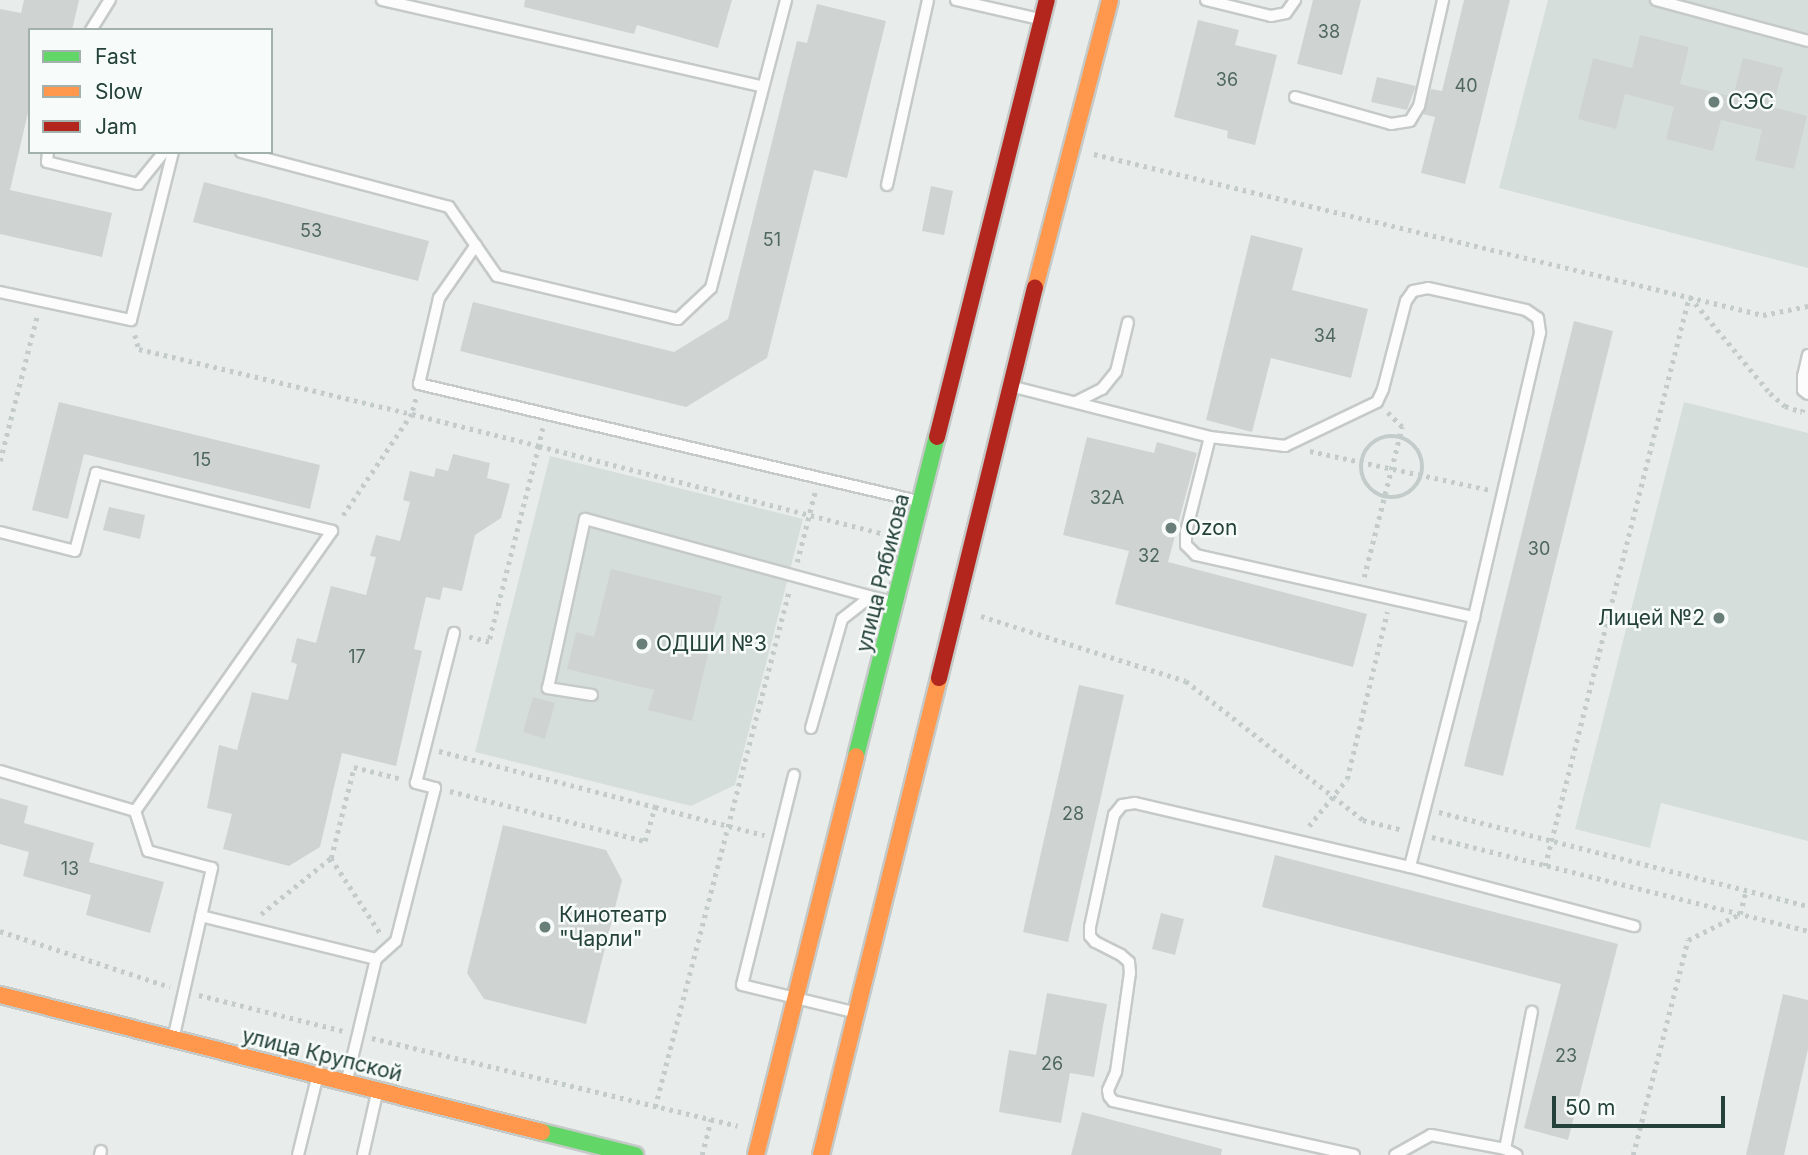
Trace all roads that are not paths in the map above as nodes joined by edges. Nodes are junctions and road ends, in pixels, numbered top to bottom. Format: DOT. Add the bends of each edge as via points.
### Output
graph roads {
  1 [pos="110,0"];
  2 [pos="382,0"];
  3 [pos="786,0"];
  4 [pos="928,0"];
  5 [pos="956,0"];
  6 [pos="1047,0"];
  7 [pos="1110,0"];
  8 [pos="1206,0"];
  9 [pos="1295,0"];
  10 [pos="1443,0"];
  11 [pos="1656,0"];
  12 [pos="1042,19"];
  13 [pos="92,28"];
  14 [pos="1808,41"];
  15 [pos="761,86"];
  16 [pos="1296,97"];
  17 [pos="48,154"];
  18 [pos="162,154"];
  19 [pos="172,154"];
  20 [pos="249,154"];
  21 [pos="887,185"];
  22 [pos="476,245"];
  23 [pos="0,292"];
  24 [pos="1128,322"];
  25 [pos="1808,355"];
  26 [pos="1011,386"];
  27 [pos="1807,393"];
  28 [pos="1076,402"];
  29 [pos="1210,437"];
  30 [pos="922,502"];
  31 [pos="0,532"];
  32 [pos="870,597"];
  33 [pos="897,604"];
  34 [pos="1474,617"];
  35 [pos="454,633"];
  36 [pos="592,695"];
  37 [pos="811,729"];
  38 [pos="0,771"];
  39 [pos="794,775"];
  40 [pos="135,811"];
  41 [pos="1410,867"];
  42 [pos="201,916"];
  43 [pos="1634,926"];
  44 [pos="376,958"];
  45 [pos="0,995"];
  46 [pos="796,998"];
  47 [pos="1532,1012"];
  48 [pos="857,1013"];
  49 [pos="174,1038"];
  50 [pos="317,1076"];
  51 [pos="346,1083"];
  52 [pos="378,1091"];
  53 [pos="1505,1149"];
  54 [pos="628,1154"];
  55 [pos="298,1155"];
  56 [pos="363,1155"];
  57 [pos="756,1155"];
  58 [pos="821,1155"];
  59 [pos="1354,1155"];
  60 [pos="1395,1155"];
  61 [pos="1517,1155"];
  1 -- 13 [label="lane"];
  2 -- 15 [label="lane"];
  3 -- 15 [label="lane"];
  4 -- 21 [label="lane"];
  5 -- 12 [label="lane"];
  6 -- 12 [label="street, улица Рябикова"];
  7 -- 26 [label="street"];
  8 -- 9 [label="lane" via="1271,16 1286,13"];
  10 -- 16 [label="lane" via="1419,106 1410,121 1391,124"];
  11 -- 14 [label="lane"];
  12 -- 30 [label="street, улица Рябикова"];
  15 -- 22 [label="lane" via="711,288 678,319 497,276"];
  17 -- 18 [label="lane" via="47,162 138,184"];
  19 -- 23 [label="lane" via="131,320"];
  20 -- 22 [label="lane" via="449,207"];
  22 -- 30 [label="lane" via="439,298 419,384"];
  24 -- 28 [label="lane" via="1116,372 1102,389"];
  25 -- 27 [label="lane" via="1803,376"];
  26 -- 28 [label="lane"];
  26 -- 48 [label="street"];
  28 -- 29 [label="lane"];
  29 -- 34 [label="lane" via="1186,532 1186,545 1196,555"];
  29 -- 34 [label="lane" via="1285,446 1377,402 1406,301 1413,291 1428,288 1526,310 1538,318 1540,333"];
  30 -- 33 [label="street, улица Рябикова"];
  31 -- 40 [label="lane" via="75,551 96,473 332,531"];
  32 -- 33 [label="lane"];
  32 -- 36 [label="lane" via="585,519 548,688"];
  32 -- 37 [label="lane" via="842,619"];
  33 -- 46 [label="street, улица Рябикова"];
  34 -- 41 [label="lane"];
  35 -- 44 [label="lane" via="416,783 435,788 396,941"];
  38 -- 40 [label="lane"];
  39 -- 46 [label="lane" via="742,985"];
  40 -- 42 [label="lane" via="148,851 212,868"];
  41 -- 43 [label="lane"];
  41 -- 59 [label="lane" via="1135,803 1122,805 1114,814 1090,927 1095,942 1129,962 1109,1096 1113,1101"];
  42 -- 44 [label="lane"];
  42 -- 49 [label="lane"];
  44 -- 51 [label="lane"];
  45 -- 49 [label="street, улица Крупской"];
  46 -- 48 [label="lane"];
  46 -- 57 [label="street, улица Рябикова"];
  47 -- 53 [label="lane"];
  48 -- 58 [label="street"];
  49 -- 50 [label="street, улица Крупской"];
  50 -- 51 [label="street, улица Крупской"];
  50 -- 55 [label="lane"];
  51 -- 52 [label="street, улица Крупской"];
  52 -- 54 [label="street, улица Крупской"];
  52 -- 56 [label="lane"];
  53 -- 60 [label="lane" via="1431,1135"];
  53 -- 61 [label="lane"];
}
